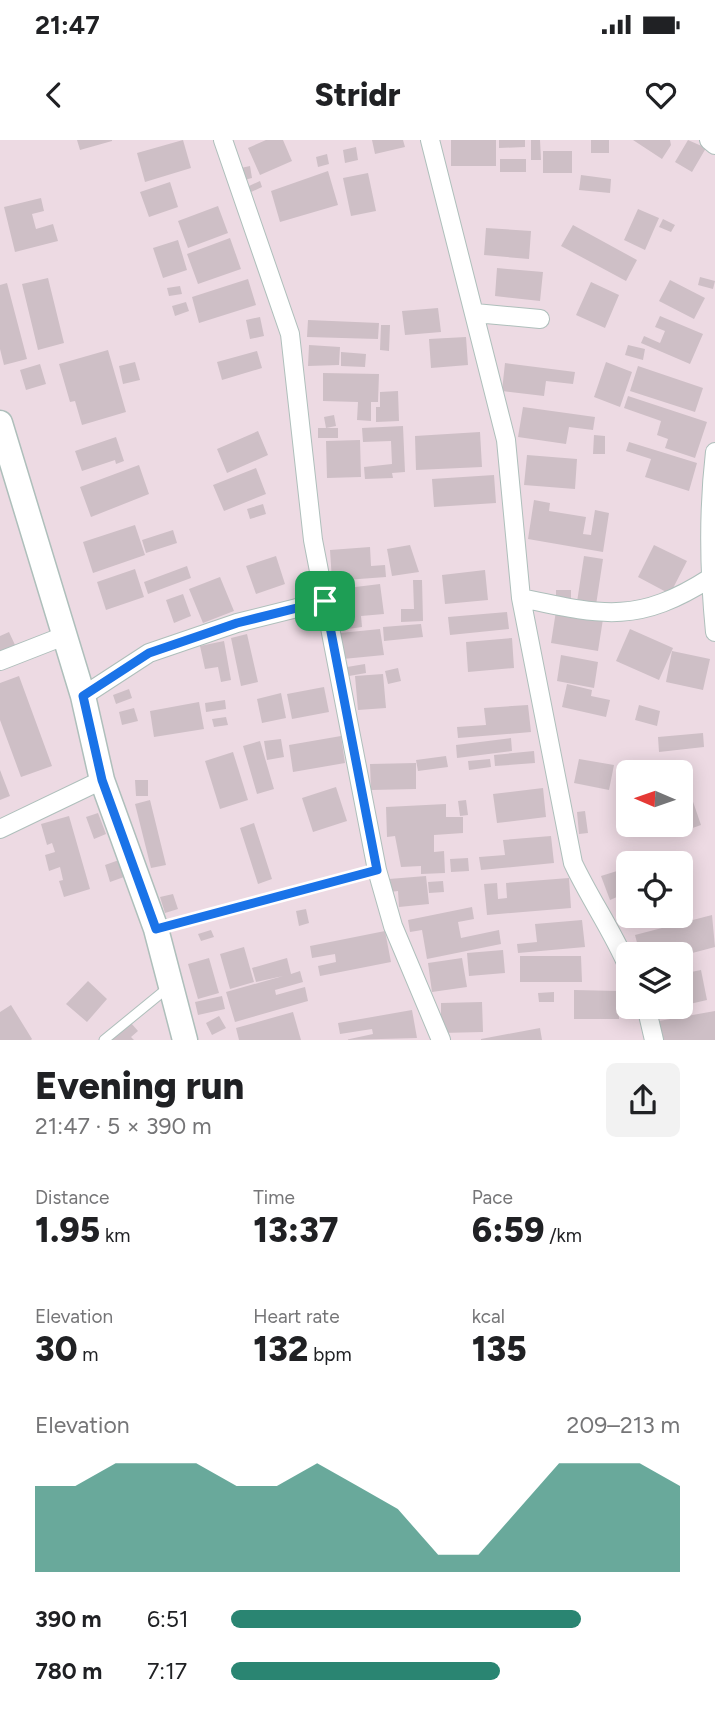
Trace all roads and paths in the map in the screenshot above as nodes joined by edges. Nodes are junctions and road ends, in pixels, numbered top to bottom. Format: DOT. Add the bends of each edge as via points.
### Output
graph roads {
  1 [pos="223,140"];
  2 [pos="430,140"];
  3 [pos="709,140"];
  4 [pos="715,145"];
  5 [pos="475,313"];
  6 [pos="540,319"];
  7 [pos="0,423"];
  8 [pos="715,452"];
  9 [pos="710,578"];
  10 [pos="521,598"];
  11 [pos="325,601"];
  12 [pos="715,632"];
  13 [pos="64,636"];
  14 [pos="0,661"];
  15 [pos="83,696"];
  16 [pos="102,780"];
  17 [pos="0,828"];
  18 [pos="377,870"];
  19 [pos="156,929"];
  20 [pos="617,942"];
  21 [pos="171,985"];
  22 [pos="649,1019"];
  23 [pos="104,1040"];
  24 [pos="185,1040"];
  25 [pos="441,1040"];
  26 [pos="654,1040"];
  1 -- 11 [label="street" via="290,334 313,540"];
  2 -- 5 [label="street"];
  3 -- 4 [label="street"];
  5 -- 6 [label="street"];
  5 -- 10 [label="street" via="506,440"];
  7 -- 13 [label="main road"];
  8 -- 9 [label="street" via="709,503"];
  9 -- 10 [label="street" via="680,597 636,612 599,614"];
  9 -- 12 [label="street"];
  10 -- 20 [label="street" via="573,863"];
  11 -- 15 [label="street" via="237,623 149,653"];
  11 -- 18 [label="street"];
  13 -- 14 [label="street"];
  13 -- 15 [label="main road"];
  15 -- 16 [label="main road"];
  16 -- 17 [label="street"];
  16 -- 19 [label="main road"];
  18 -- 19 [label="path"];
  18 -- 25 [label="street" via="393,926"];
  19 -- 21 [label="main road"];
  21 -- 23 [label="lane"];
  21 -- 24 [label="main road"];
  22 -- 26 [label="street"];
}
